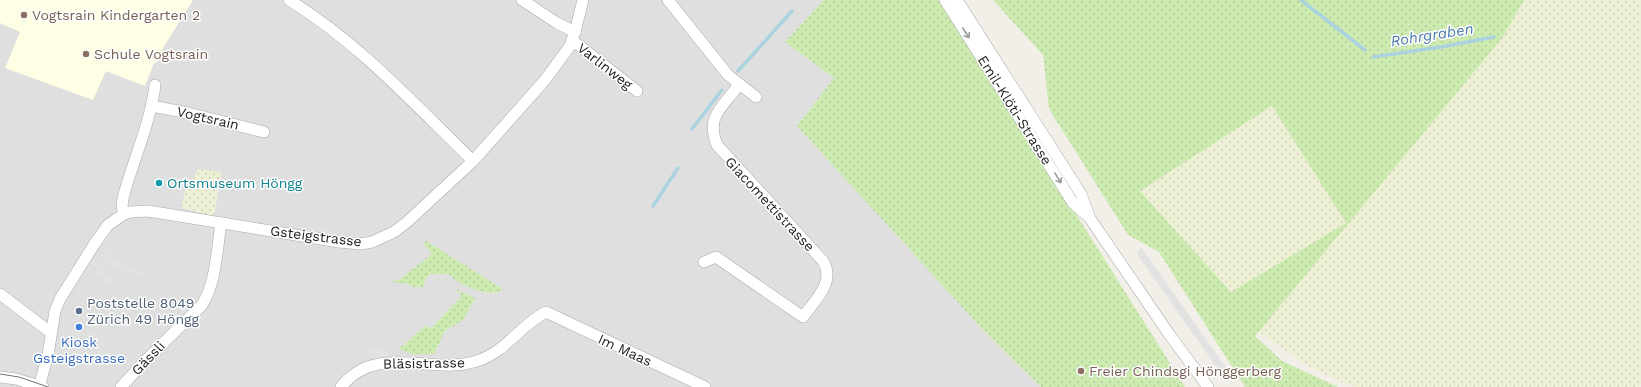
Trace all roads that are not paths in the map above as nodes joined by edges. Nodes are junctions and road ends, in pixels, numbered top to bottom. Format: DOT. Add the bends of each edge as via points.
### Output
graph roads {
  1 [pos="289,0"];
  2 [pos="522,0"];
  3 [pos="583,0"];
  4 [pos="668,0"];
  5 [pos="945,0"];
  6 [pos="957,0"];
  7 [pos="574,36"];
  8 [pos="739,84"];
  9 [pos="155,85"];
  10 [pos="637,91"];
  11 [pos="756,97"];
  12 [pos="152,106"];
  13 [pos="264,132"];
  14 [pos="472,162"];
  15 [pos="124,214"];
  16 [pos="1089,217"];
  17 [pos="221,223"];
  18 [pos="704,262"];
  19 [pos="0,294"];
  20 [pos="546,312"];
  21 [pos="50,332"];
  22 [pos="0,377"];
  23 [pos="345,385"];
  24 [pos="39,387"];
  25 [pos="43,387"];
  26 [pos="121,387"];
  27 [pos="705,387"];
  28 [pos="1208,387"];
  1 -- 14 [label="street" via="382,71"];
  2 -- 7 [label="street, Varlinweg"];
  3 -- 7 [label="street, Gsteigstrasse"];
  4 -- 8 [label="street"];
  5 -- 16 [label="street, Emil-Klöti-Strasse, one-way" via="1073,202"];
  6 -- 16 [label="street, Emil-Klöti-Strasse" via="1081,194"];
  7 -- 10 [label="street, Varlinweg"];
  7 -- 14 [label="street, Gsteigstrasse" via="545,80"];
  8 -- 11 [label="street"];
  8 -- 18 [label="street, Giacomettistrasse" via="715,115 713,130 717,145 823,261 828,278 826,285 803,316 716,257"];
  9 -- 12 [label="street"];
  12 -- 13 [label="street, Vogtsrain"];
  12 -- 15 [label="street" via="123,198"];
  14 -- 17 [label="street, Gsteigstrasse" via="407,222 394,232 372,242 339,242"];
  15 -- 17 [label="street, Gsteigstrasse" via="148,211"];
  15 -- 21 [label="street, Gsteigstrasse" via="108,226 95,243 60,299"];
  16 -- 28 [label="street, Emil-Klöti-Strasse"];
  17 -- 26 [label="street, Gässli" via="211,286 202,305"];
  19 -- 21 [label="street"];
  20 -- 23 [label="street, Bläsistrasse" via="534,317 510,341 490,356 478,361 451,365 381,363 353,374"];
  20 -- 27 [label="street, Im Maas"];
  21 -- 24 [label="street, Gsteigstrasse" via="48,355"];
  22 -- 24 [label="street" via="16,379"];
  24 -- 25 [label="street"];
}
